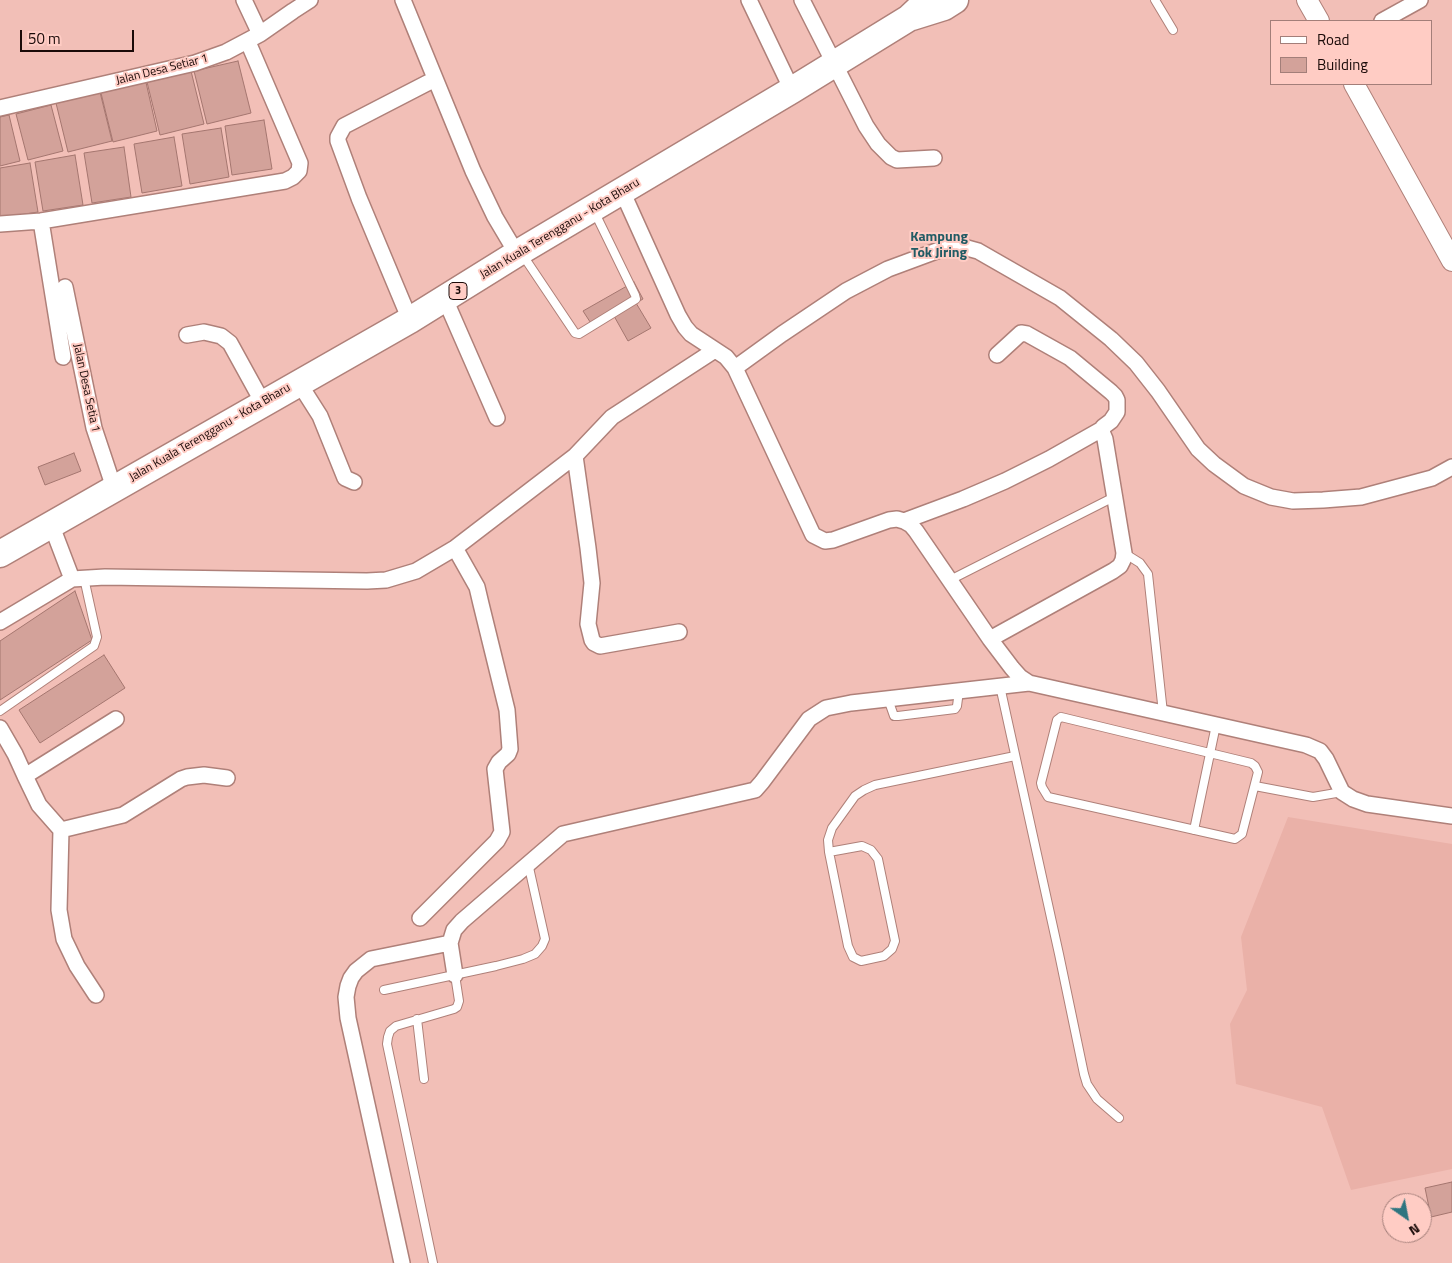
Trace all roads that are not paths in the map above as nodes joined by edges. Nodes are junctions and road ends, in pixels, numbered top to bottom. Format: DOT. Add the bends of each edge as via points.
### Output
graph roads {
  1 [pos="244,0"];
  2 [pos="310,0"];
  3 [pos="403,0"];
  4 [pos="749,0"];
  5 [pos="802,0"];
  6 [pos="928,0"];
  7 [pos="955,0"];
  8 [pos="1155,0"];
  9 [pos="1307,0"];
  10 [pos="1420,0"];
  11 [pos="909,18"];
  12 [pos="1318,20"];
  13 [pos="1384,20"];
  14 [pos="1173,30"];
  15 [pos="254,38"];
  16 [pos="834,64"];
  17 [pos="435,79"];
  18 [pos="1355,85"];
  19 [pos="792,90"];
  20 [pos="0,108"];
  21 [pos="934,158"];
  22 [pos="622,191"];
  23 [pos="593,209"];
  24 [pos="41,221"];
  25 [pos="0,224"];
  26 [pos="519,253"];
  27 [pos="1452,260"];
  28 [pos="65,286"];
  29 [pos="445,299"];
  30 [pos="410,320"];
  31 [pos="187,335"];
  32 [pos="714,350"];
  33 [pos="997,355"];
  34 [pos="63,357"];
  35 [pos="735,368"];
  36 [pos="299,383"];
  37 [pos="263,403"];
  38 [pos="497,418"];
  39 [pos="1102,429"];
  40 [pos="575,456"];
  41 [pos="1452,466"];
  42 [pos="354,482"];
  43 [pos="114,488"];
  44 [pos="1114,497"];
  45 [pos="904,521"];
  46 [pos="51,524"];
  47 [pos="455,548"];
  48 [pos="1124,553"];
  49 [pos="0,554"];
  50 [pos="78,579"];
  51 [pos="950,580"];
  52 [pos="0,622"];
  53 [pos="678,632"];
  54 [pos="990,639"];
  55 [pos="1029,683"];
  56 [pos="1000,686"];
  57 [pos="0,711"];
  58 [pos="1162,713"];
  59 [pos="116,719"];
  60 [pos="1216,725"];
  61 [pos="0,728"];
  62 [pos="1210,753"];
  63 [pos="1015,756"];
  64 [pos="25,776"];
  65 [pos="227,778"];
  66 [pos="1255,786"];
  67 [pos="1342,792"];
  68 [pos="1452,816"];
  69 [pos="62,830"];
  70 [pos="1194,830"];
  71 [pos="829,852"];
  72 [pos="528,863"];
  73 [pos="420,918"];
  74 [pos="450,943"];
  75 [pos="454,975"];
  76 [pos="384,990"];
  77 [pos="96,995"];
  78 [pos="417,1019"];
  79 [pos="424,1078"];
  80 [pos="1118,1118"];
  81 [pos="402,1263"];
  82 [pos="433,1263"];
  1 -- 15 [label="street"];
  2 -- 15 [label="street, Jalan Desa Setiar 1"];
  3 -- 17 [label="street"];
  4 -- 19 [label="street"];
  5 -- 16 [label="street"];
  6 -- 11 [label="highway, 3"];
  7 -- 11 [label="highway, 3" via="944,7"];
  8 -- 14 [label="lane"];
  9 -- 12 [label="street"];
  10 -- 13 [label="street"];
  11 -- 16 [label="highway, Jalan Kuala Terengganu - Kota Bharu / 3"];
  15 -- 20 [label="street, Jalan Desa Setiar 1" via="195,63"];
  15 -- 24 [label="street" via="300,163 299,171 293,177 285,181"];
  16 -- 19 [label="highway, Jalan Kuala Terengganu - Kota Bharu / 3"];
  16 -- 21 [label="street" via="869,131 891,157 897,160"];
  17 -- 26 [label="street" via="484,198"];
  17 -- 30 [label="street" via="344,126 338,137 359,198"];
  18 -- 27 [label="street"];
  19 -- 22 [label="highway, Jalan Kuala Terengganu - Kota Bharu / 3"];
  22 -- 23 [label="highway, Jalan Kuala Terengganu - Kota Bharu / 3"];
  22 -- 32 [label="street" via="685,327"];
  23 -- 26 [label="highway, Jalan Kuala Terengganu - Kota Bharu / 3"];
  23 -- 26 [label="lane" via="636,299 579,334 575,333"];
  24 -- 25 [label="street"];
  24 -- 34 [label="street, Jalan Desa Setia 1"];
  26 -- 29 [label="highway, Jalan Kuala Terengganu - Kota Bharu / 3"];
  28 -- 43 [label="street, Jalan Desa Setia 1" via="94,428"];
  29 -- 30 [label="highway, Jalan Kuala Terengganu - Kota Bharu / 3"];
  29 -- 38 [label="street"];
  30 -- 36 [label="highway, Jalan Kuala Terengganu - Kota Bharu / 3"];
  31 -- 37 [label="street" via="204,332 221,336 230,343"];
  32 -- 35 [label="street"];
  32 -- 40 [label="street" via="612,417"];
  33 -- 39 [label="street" via="1024,333 1070,358 1117,400 1115,417"];
  35 -- 41 [label="street" via="846,291 888,269 950,246 960,246 978,251 1060,298 1111,339 1136,363 1198,449 1244,486 1271,497 1293,501 1361,497 1432,478"];
  35 -- 45 [label="street" via="813,535 825,541 832,540 889,520"];
  36 -- 37 [label="highway, Jalan Kuala Terengganu - Kota Bharu / 3"];
  36 -- 42 [label="street" via="320,416 345,478"];
  37 -- 43 [label="highway, Jalan Kuala Terengganu - Kota Bharu / 3"];
  39 -- 44 [label="street"];
  39 -- 45 [label="street" via="1005,481"];
  40 -- 47 [label="street"];
  40 -- 53 [label="street" via="592,583 588,624 592,640 600,646"];
  43 -- 46 [label="highway, Jalan Kuala Terengganu - Kota Bharu / 3"];
  44 -- 48 [label="street"];
  44 -- 51 [label="lane"];
  45 -- 51 [label="street" via="916,531"];
  46 -- 49 [label="highway, Jalan Kuala Terengganu - Kota Bharu / 3"];
  46 -- 50 [label="street"];
  47 -- 50 [label="street" via="416,571 386,580"];
  47 -- 73 [label="street" via="477,587 507,710 510,749 495,769 502,832 497,841"];
  48 -- 54 [label="street" via="1120,566 1113,571"];
  48 -- 58 [label="lane" via="1140,563 1148,574"];
  50 -- 52 [label="street"];
  50 -- 57 [label="lane" via="98,637 94,646"];
  51 -- 54 [label="street"];
  54 -- 55 [label="street" via="1012,668"];
  55 -- 56 [label="street"];
  55 -- 58 [label="street"];
  56 -- 63 [label="lane"];
  56 -- 72 [label="street" via="826,708 809,719 755,790 563,834"];
  58 -- 60 [label="street"];
  59 -- 64 [label="street"];
  60 -- 62 [label="lane"];
  60 -- 67 [label="street" via="1320,751"];
  61 -- 64 [label="street"];
  62 -- 66 [label="lane" via="1251,763 1258,772"];
  62 -- 70 [label="lane"];
  62 -- 70 [label="lane" via="1061,717 1057,720 1041,783 1048,797 1053,799"];
  63 -- 71 [label="lane" via="864,790 855,796 832,828"];
  63 -- 80 [label="lane" via="1084,1074 1097,1098"];
  64 -- 69 [label="street" via="39,805"];
  65 -- 69 [label="street" via="187,777 123,815"];
  66 -- 67 [label="lane" via="1312,797"];
  66 -- 70 [label="lane" via="1242,834 1235,839"];
  67 -- 68 [label="street" via="1367,804"];
  69 -- 77 [label="street" via="59,910 64,939"];
  71 -- 71 [label="lane" via="848,946 854,957 861,961 884,956 895,941 878,859 871,850 862,846"];
  72 -- 74 [label="street" via="462,921 454,930"];
  72 -- 75 [label="lane" via="545,939 542,946 535,954 523,959"];
  74 -- 75 [label="street"];
  74 -- 81 [label="street" via="371,959 351,978 346,997"];
  75 -- 76 [label="lane"];
  75 -- 78 [label="lane" via="459,1001 457,1007"];
  78 -- 79 [label="lane"];
  78 -- 82 [label="lane" via="392,1029 388,1044"];
}
